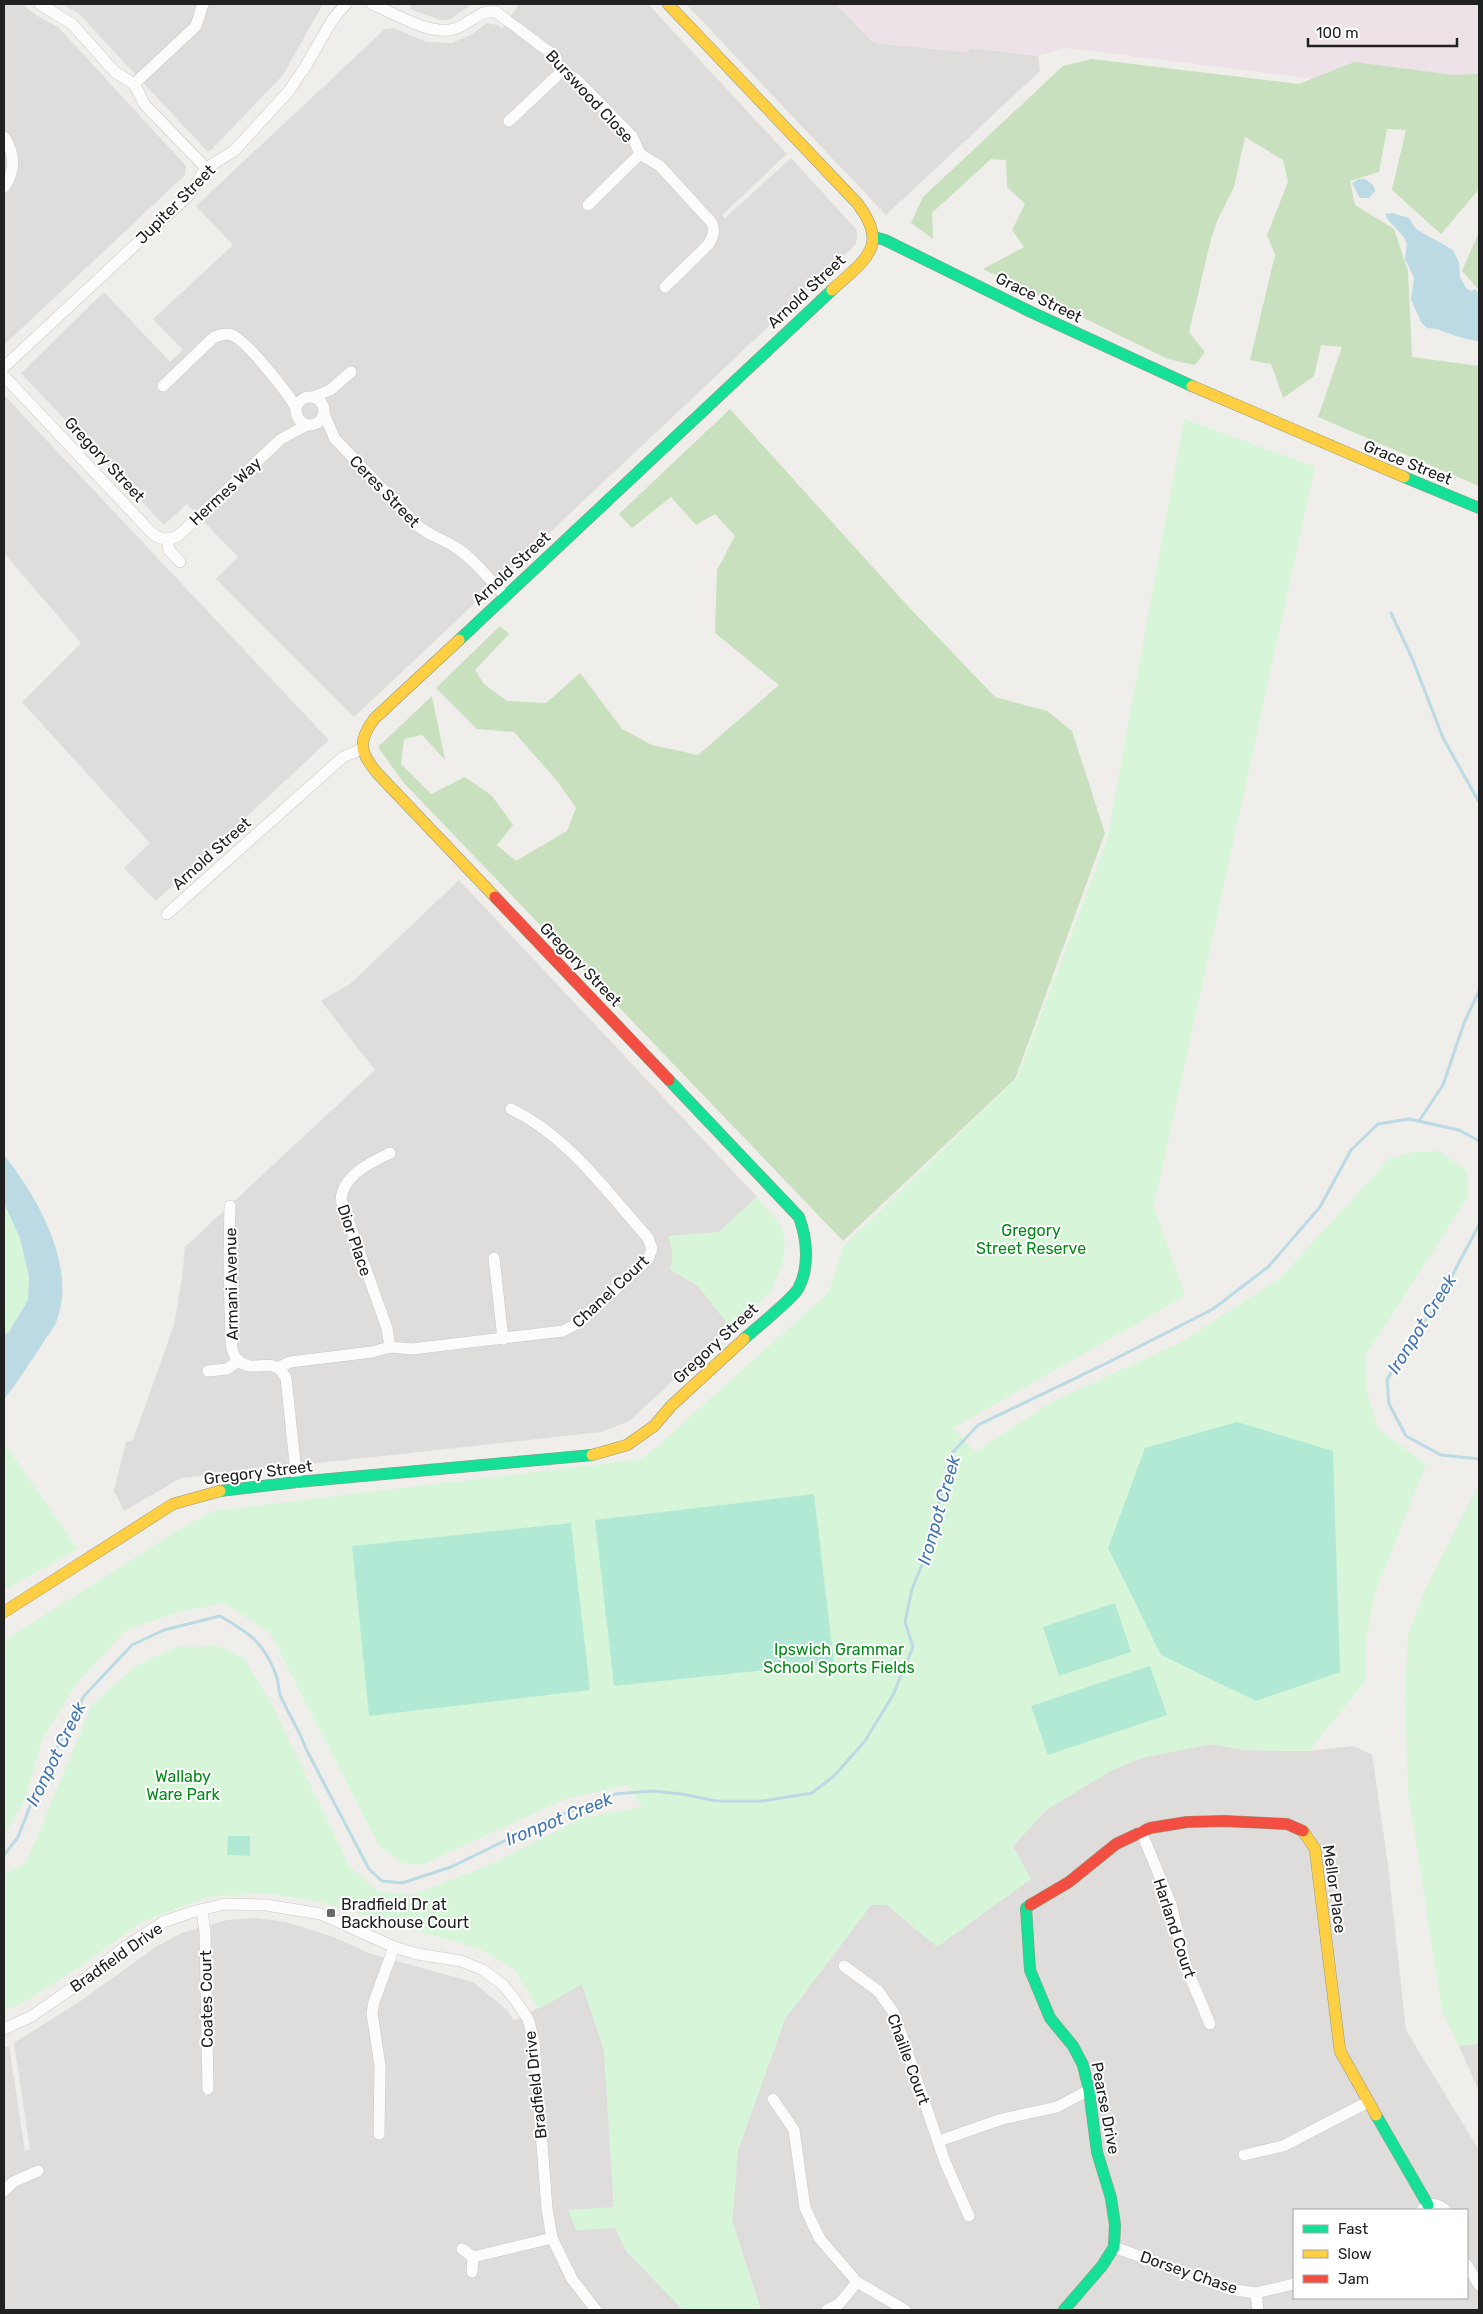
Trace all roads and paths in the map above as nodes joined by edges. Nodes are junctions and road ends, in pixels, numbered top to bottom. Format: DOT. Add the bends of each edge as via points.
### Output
graph roads {
  1 [pos="40,4"];
  2 [pos="203,4"];
  3 [pos="346,4"];
  4 [pos="372,4"];
  5 [pos="668,4"];
  6 [pos="562,71"];
  7 [pos="134,84"];
  8 [pos="510,121"];
  9 [pos="4,137"];
  10 [pos="640,154"];
  11 [pos="206,168"];
  12 [pos="4,187"];
  13 [pos="588,204"];
  14 [pos="874,237"];
  15 [pos="665,286"];
  16 [pos="4,367"];
  17 [pos="351,372"];
  18 [pos="4,376"];
  19 [pos="280,384"];
  20 [pos="337,385"];
  21 [pos="163,386"];
  22 [pos="309,397"];
  23 [pos="296,410"];
  24 [pos="324,412"];
  25 [pos="309,425"];
  26 [pos="335,438"];
  27 [pos="281,439"];
  28 [pos="1479,508"];
  29 [pos="166,539"];
  30 [pos="180,562"];
  31 [pos="505,596"];
  32 [pos="362,750"];
  33 [pos="167,914"];
  34 [pos="512,1109"];
  35 [pos="390,1153"];
  36 [pos="230,1206"];
  37 [pos="494,1258"];
  38 [pos="503,1339"];
  39 [pos="390,1347"];
  40 [pos="238,1361"];
  41 [pos="278,1368"];
  42 [pos="208,1371"];
  43 [pos="297,1482"];
  44 [pos="4,1612"];
  45 [pos="1141,1831"];
  46 [pos="1026,1908"];
  47 [pos="202,1910"];
  48 [pos="394,1947"];
  49 [pos="844,1966"];
  50 [pos="1210,2024"];
  51 [pos="4,2029"];
  52 [pos="208,2089"];
  53 [pos="1089,2090"];
  54 [pos="774,2099"];
  55 [pos="1368,2102"];
  56 [pos="379,2134"];
  57 [pos="939,2141"];
  58 [pos="1244,2155"];
  59 [pos="38,2171"];
  60 [pos="4,2191"];
  61 [pos="1425,2208"];
  62 [pos="1444,2209"];
  63 [pos="969,2216"];
  64 [pos="552,2238"];
  65 [pos="1114,2247"];
  66 [pos="462,2249"];
  67 [pos="473,2257"];
  68 [pos="1468,2267"];
  69 [pos="472,2272"];
  70 [pos="857,2282"];
  71 [pos="1293,2284"];
  72 [pos="1479,2285"];
  73 [pos="1256,2293"];
  74 [pos="596,2310"];
  75 [pos="827,2310"];
  76 [pos="905,2310"];
  77 [pos="1064,2310"];
  78 [pos="1258,2310"];
  1 -- 7 [label="street" via="72,24 115,72"];
  2 -- 7 [label="street" via="196,26"];
  3 -- 11 [label="street, Jupiter Street" via="333,19 292,86 267,117 234,152"];
  4 -- 6 [label="street, Burswood Close" via="439,31 464,26 480,14 496,12 556,57"];
  5 -- 14 [label="main road" via="856,203 874,229"];
  6 -- 8 [label="street"];
  6 -- 10 [label="street, Burswood Close" via="576,79 632,136"];
  7 -- 11 [label="street" via="146,105"];
  9 -- 12 [label="street" via="13,160 9,181"];
  10 -- 13 [label="street"];
  10 -- 15 [label="street, Burswood Close" via="660,166 709,217 714,229 713,238 707,246"];
  11 -- 16 [label="street, Jupiter Street" via="190,194"];
  14 -- 28 [label="main road, Grace Street" via="1141,364"];
  14 -- 31 [label="main road, Arnold Street" via="866,258"];
  17 -- 20 [label="street"];
  18 -- 29 [label="street, Gregory Street" via="150,531 156,537"];
  19 -- 21 [label="street" via="239,340 224,334 212,339"];
  19 -- 22 [label="street"];
  19 -- 23 [label="street"];
  20 -- 22 [label="street"];
  20 -- 24 [label="street"];
  22 -- 23 [label="street"];
  22 -- 24 [label="street" via="321,401"];
  23 -- 25 [label="street" via="299,420"];
  23 -- 27 [label="street, Hermes Way"];
  24 -- 25 [label="street" via="319,422"];
  24 -- 26 [label="street, Ceres Street"];
  25 -- 26 [label="street, Ceres Street"];
  25 -- 27 [label="street, Hermes Way"];
  26 -- 31 [label="street, Ceres Street" via="418,526 464,553"];
  27 -- 29 [label="street, Hermes Way" via="179,535"];
  29 -- 30 [label="street, Gregory Street" via="169,550"];
  31 -- 32 [label="main road, Arnold Street" via="374,719 362,737"];
  32 -- 33 [label="street, Arnold Street" via="343,757"];
  32 -- 43 [label="main road, Gregory Street" via="369,763 779,1199 796,1229 799,1252 795,1276 780,1304 672,1406 623,1438 548,1458"];
  34 -- 38 [label="street, Chanel Court" via="535,1120 584,1165 648,1238 652,1249 648,1259 576,1326 556,1333"];
  35 -- 39 [label="street, Dior Place" via="365,1166 351,1178 340,1200 387,1328"];
  36 -- 40 [label="street, Armani Avenue" via="232,1348"];
  37 -- 38 [label="street"];
  38 -- 39 [label="street, Chanel Court" via="412,1349"];
  39 -- 41 [label="street, Chanel Court" via="290,1362"];
  40 -- 41 [label="street, Armani Avenue" via="248,1366"];
  40 -- 42 [label="street, Armani Avenue" via="227,1369"];
  41 -- 43 [label="street" via="286,1378"];
  43 -- 44 [label="main road, Gregory Street" via="200,1495 173,1504"];
  45 -- 46 [label="main road, Mellor Place" via="1116,1844 1068,1883"];
  45 -- 50 [label="street, Harland Court" via="1171,1904 1186,1967"];
  45 -- 55 [label="main road, Mellor Place" via="1163,1825 1212,1820 1302,1828 1310,1837 1340,2051"];
  46 -- 53 [label="main road, Pearse Drive" via="1030,1970 1050,2018 1073,2046 1083,2065"];
  47 -- 48 [label="street, Bradfield Drive" via="225,1904 266,1905 321,1914"];
  47 -- 51 [label="street, Bradfield Drive" via="163,1922 32,2016"];
  47 -- 52 [label="street, Coates Court"];
  48 -- 56 [label="street" via="372,2014 380,2066"];
  48 -- 64 [label="street, Bradfield Drive" via="483,1970 503,1985 526,2015 534,2041"];
  49 -- 57 [label="street, Chaille Court" via="878,1991 894,2013"];
  53 -- 57 [label="street" via="1057,2107 1002,2119"];
  53 -- 65 [label="main road, Pearse Drive" via="1097,2152 1111,2198"];
  54 -- 70 [label="street" via="794,2130 805,2208 820,2239"];
  55 -- 58 [label="street" via="1283,2146"];
  55 -- 61 [label="main road, Mellor Place"];
  57 -- 63 [label="street, Chaille Court" via="944,2162"];
  59 -- 60 [label="street" via="13,2182"];
  61 -- 62 [label="street" via="1439,2205"];
  64 -- 67 [label="street"];
  64 -- 74 [label="street, Bradfield Drive" via="572,2279"];
  65 -- 73 [label="street, Dorsey Chase" via="1229,2289"];
  65 -- 77 [label="main road"];
  66 -- 67 [label="street"];
  67 -- 69 [label="street"];
  68 -- 72 [label="street"];
  70 -- 75 [label="street" via="838,2304"];
  70 -- 76 [label="street"];
  71 -- 73 [label="street, Dorsey Chase"];
  73 -- 78 [label="street"];
}
